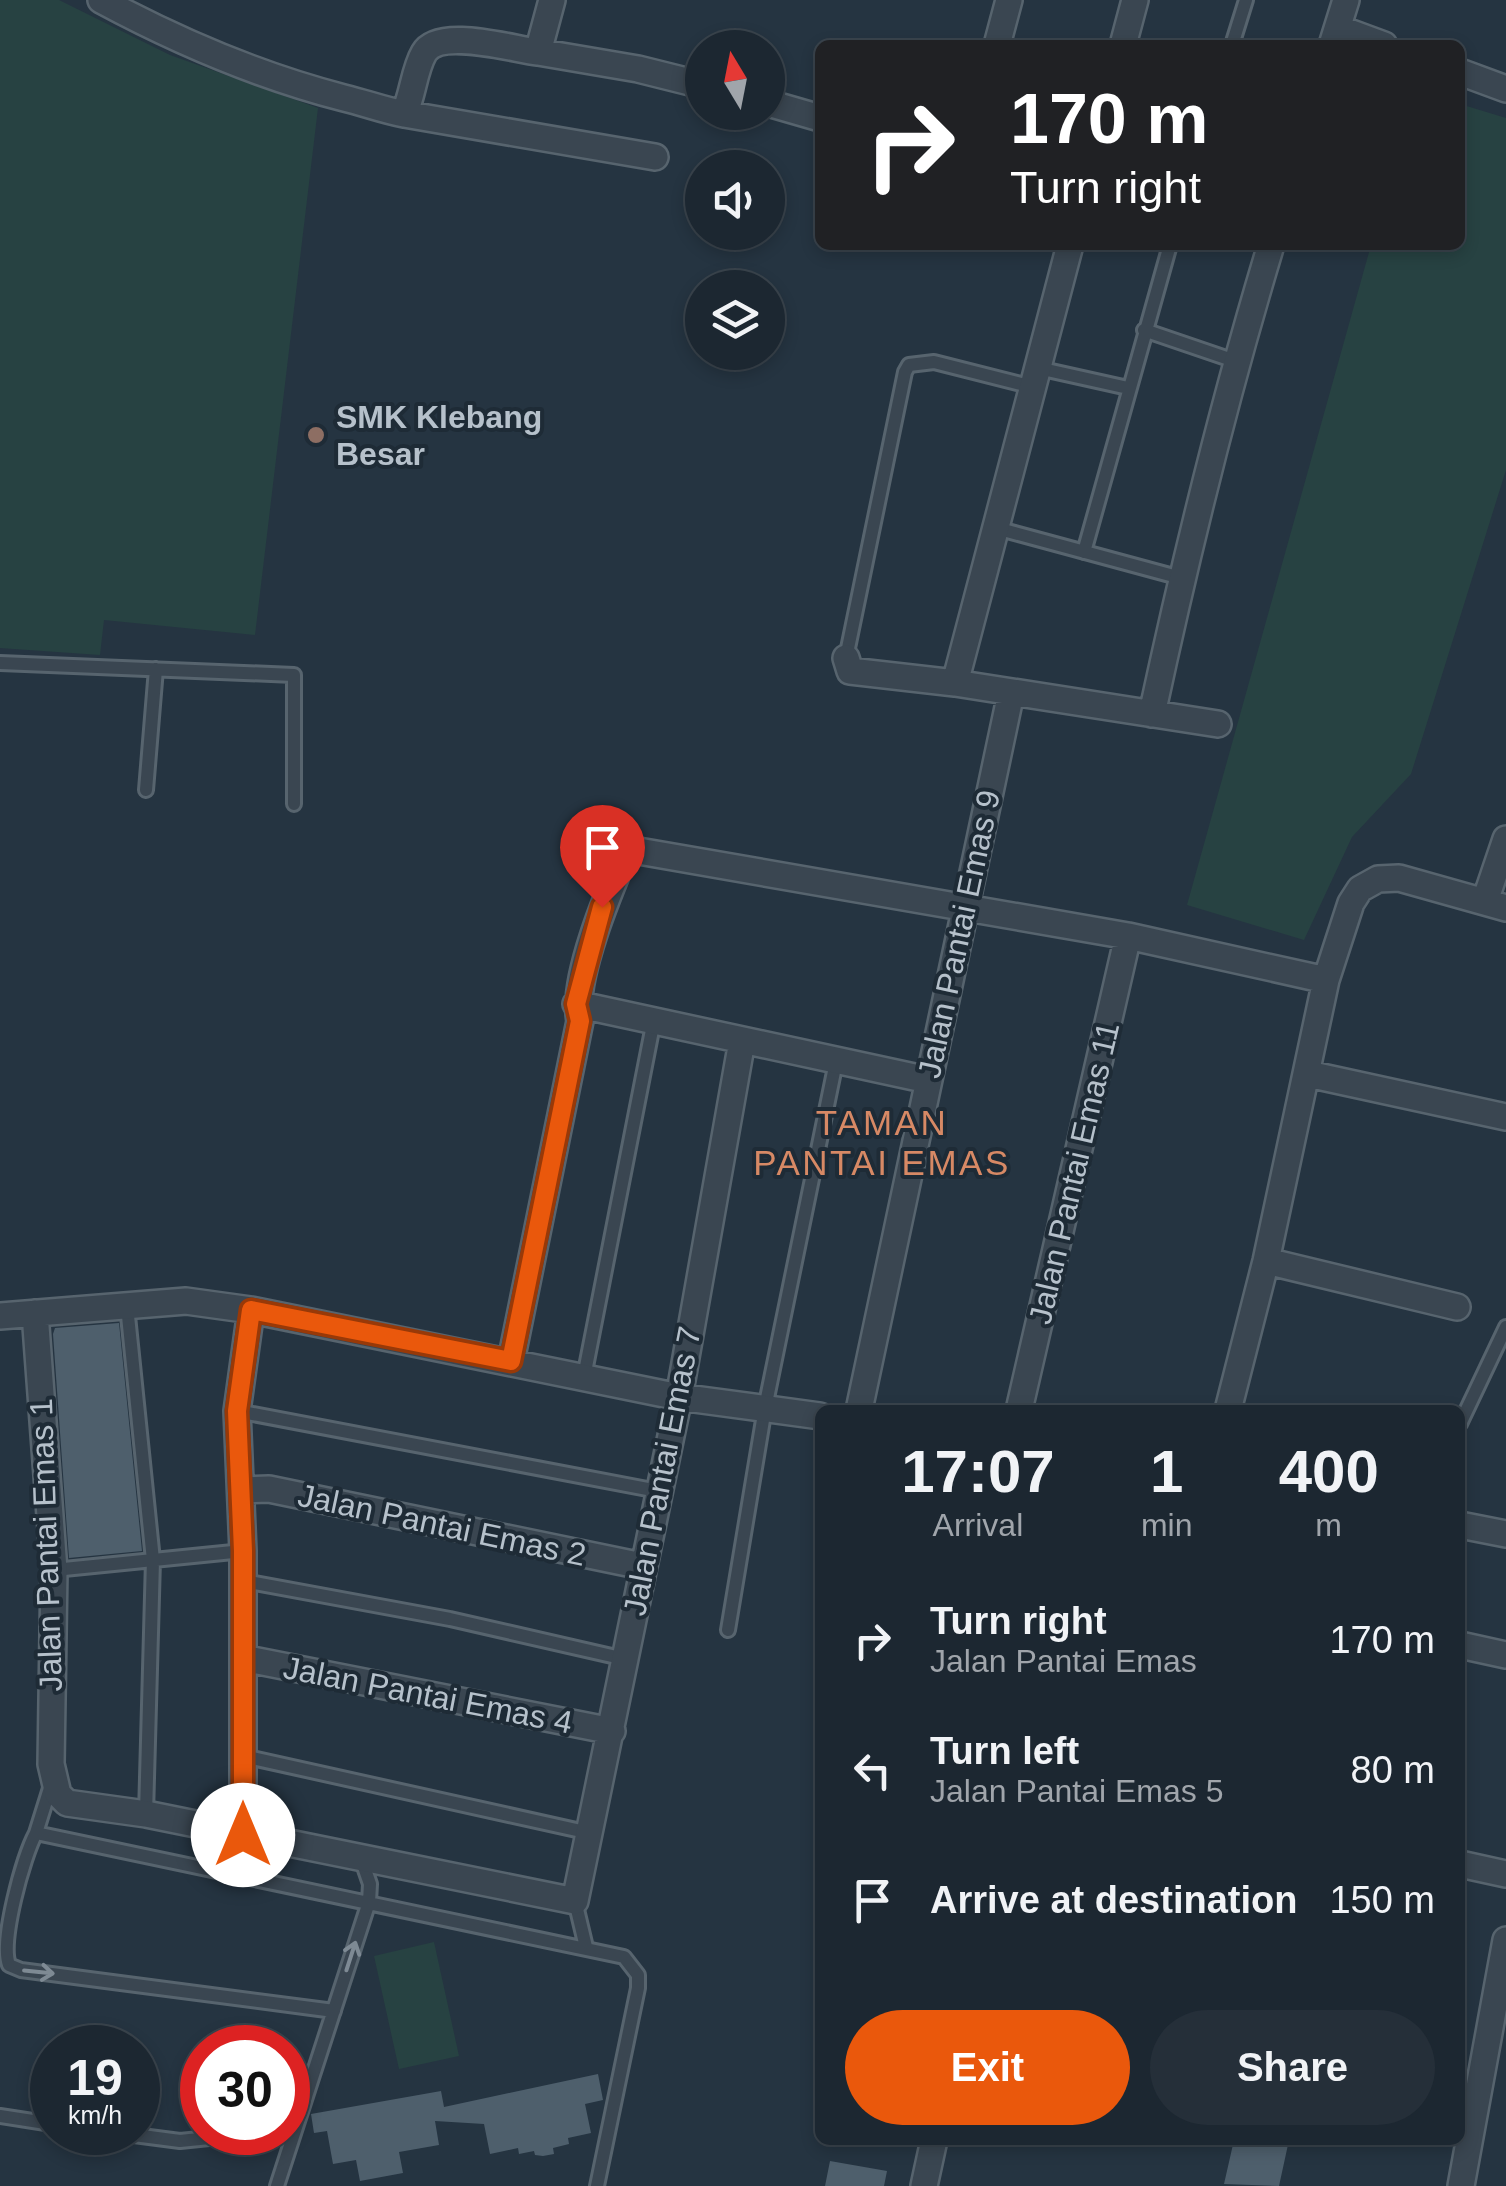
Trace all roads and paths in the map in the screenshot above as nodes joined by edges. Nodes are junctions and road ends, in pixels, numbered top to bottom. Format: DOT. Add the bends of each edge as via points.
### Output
graph roads {
  1 [pos="101,0"];
  2 [pos="552,0"];
  3 [pos="1009,0"];
  4 [pos="1135,0"];
  5 [pos="1246,0"];
  6 [pos="1346,0"];
  7 [pos="1335,37"];
  8 [pos="999,40"];
  9 [pos="1124,40"];
  10 [pos="1234,40"];
  11 [pos="538,52"];
  12 [pos="1465,74"];
  13 [pos="685,81"];
  14 [pos="1506,89"];
  15 [pos="785,108"];
  16 [pos="404,114"];
  17 [pos="815,117"];
  18 [pos="655,157"];
  19 [pos="1069,250"];
  20 [pos="1168,250"];
  21 [pos="1269,250"];
  22 [pos="1144,330"];
  23 [pos="1235,361"];
  24 [pos="1035,377"];
  25 [pos="1128,388"];
  26 [pos="996,528"];
  27 [pos="1084,552"];
  28 [pos="1181,578"];
  29 [pos="846,658"];
  30 [pos="0,663"];
  31 [pos="156,669"];
  32 [pos="955,683"];
  33 [pos="1010,692"];
  34 [pos="1152,714"];
  35 [pos="1218,724"];
  36 [pos="146,790"];
  37 [pos="294,804"];
  38 [pos="1506,839"];
  39 [pos="1496,904"];
  40 [pos="964,908"];
  41 [pos="1128,936"];
  42 [pos="1326,980"];
  43 [pos="576,1004"];
  44 [pos="654,1020"];
  45 [pos="742,1040"];
  46 [pos="836,1062"];
  47 [pos="1308,1074"];
  48 [pos="928,1080"];
  49 [pos="1506,1117"];
  50 [pos="1266,1261"];
  51 [pos="127,1306"];
  52 [pos="1457,1307"];
  53 [pos="251,1310"];
  54 [pos="35,1313"];
  55 [pos="0,1316"];
  56 [pos="1506,1328"];
  57 [pos="511,1361"];
  58 [pos="584,1376"];
  59 [pos="679,1397"];
  60 [pos="860,1405"];
  61 [pos="1020,1405"];
  62 [pos="1229,1405"];
  63 [pos="765,1408"];
  64 [pos="237,1411"];
  65 [pos="1465,1414"];
  66 [pos="815,1415"];
  67 [pos="242,1490"];
  68 [pos="658,1491"];
  69 [pos="1465,1525"];
  70 [pos="1506,1534"];
  71 [pos="243,1551"];
  72 [pos="152,1560"];
  73 [pos="642,1566"];
  74 [pos="54,1570"];
  75 [pos="244,1581"];
  76 [pos="728,1630"];
  77 [pos="1465,1646"];
  78 [pos="1506,1655"];
  79 [pos="244,1658"];
  80 [pos="625,1659"];
  81 [pos="612,1731"];
  82 [pos="244,1756"];
  83 [pos="53,1778"];
  84 [pos="146,1814"];
  85 [pos="590,1833"];
  86 [pos="36,1834"];
  87 [pos="243,1835"];
  88 [pos="361,1858"];
  89 [pos="1465,1865"];
  90 [pos="1506,1874"];
  91 [pos="576,1901"];
  92 [pos="369,1902"];
  93 [pos="1506,1940"];
  94 [pos="586,1948"];
  95 [pos="334,2010"];
  96 [pos="0,2116"];
  97 [pos="30,2121"];
  98 [pos="933,2145"];
  99 [pos="276,2186"];
  100 [pos="597,2186"];
  101 [pos="924,2186"];
  102 [pos="1461,2186"];
  1 -- 16 [label="street" via="243,67"];
  2 -- 11 [label="street"];
  3 -- 8 [label="street"];
  4 -- 9 [label="street"];
  5 -- 10 [label="lane"];
  6 -- 7 [label="street"];
  11 -- 13 [label="street"];
  11 -- 16 [label="street" via="458,39 431,45"];
  12 -- 14 [label="street"];
  15 -- 17 [label="street"];
  16 -- 18 [label="street"];
  19 -- 24 [label="street"];
  20 -- 22 [label="lane"];
  21 -- 23 [label="street"];
  22 -- 23 [label="lane"];
  22 -- 25 [label="lane"];
  23 -- 28 [label="street"];
  24 -- 25 [label="lane"];
  24 -- 26 [label="street"];
  24 -- 29 [label="lane" via="934,362 909,365"];
  25 -- 27 [label="lane"];
  26 -- 27 [label="lane"];
  26 -- 32 [label="street"];
  27 -- 28 [label="lane"];
  28 -- 34 [label="street"];
  29 -- 32 [label="street" via="850,670"];
  30 -- 31 [label="lane"];
  31 -- 36 [label="lane"];
  31 -- 37 [label="lane" via="294,676"];
  32 -- 33 [label="street"];
  33 -- 34 [label="street"];
  33 -- 40 [label="street, Jalan Pantai Emas 9"];
  34 -- 35 [label="street"];
  38 -- 39 [label="street"];
  39 -- 42 [label="street" via="1416,881 1378,879 1360,888 1351,903"];
  40 -- 41 [label="street"];
  40 -- 43 [label="street" via="626,849 602,907"];
  40 -- 48 [label="street, Jalan Pantai Emas 9"];
  41 -- 42 [label="street"];
  41 -- 61 [label="street, Jalan Pantai Emas 11"];
  42 -- 47 [label="street"];
  43 -- 44 [label="street"];
  43 -- 57 [label="street" via="580,1021"];
  44 -- 45 [label="street"];
  44 -- 58 [label="lane"];
  45 -- 46 [label="street"];
  45 -- 59 [label="street, Jalan Pantai Emas 7"];
  46 -- 48 [label="street"];
  46 -- 63 [label="lane"];
  47 -- 49 [label="street"];
  47 -- 50 [label="street"];
  48 -- 60 [label="street, Jalan Pantai Emas 9"];
  50 -- 52 [label="street"];
  50 -- 62 [label="street"];
  51 -- 53 [label="street" via="186,1301"];
  51 -- 54 [label="street"];
  51 -- 72 [label="lane"];
  53 -- 57 [label="street"];
  53 -- 64 [label="street"];
  54 -- 55 [label="street"];
  54 -- 74 [label="street, Jalan Pantai Emas 1"];
  56 -- 65 [label="lane"];
  57 -- 58 [label="street"];
  58 -- 59 [label="street"];
  59 -- 63 [label="street"];
  59 -- 68 [label="street, Jalan Pantai Emas 7"];
  63 -- 66 [label="street"];
  63 -- 76 [label="lane"];
  64 -- 67 [label="street"];
  64 -- 68 [label="lane"];
  67 -- 71 [label="street"];
  67 -- 73 [label="street, Jalan Pantai Emas 2" via="270,1489"];
  68 -- 73 [label="street, Jalan Pantai Emas 7"];
  69 -- 70 [label="street"];
  71 -- 72 [label="lane"];
  71 -- 75 [label="street"];
  72 -- 74 [label="lane"];
  72 -- 84 [label="lane"];
  73 -- 80 [label="street, Jalan Pantai Emas 7"];
  74 -- 83 [label="street, Jalan Pantai Emas 1"];
  75 -- 79 [label="street"];
  75 -- 80 [label="lane"];
  77 -- 78 [label="street"];
  79 -- 81 [label="street, Jalan Pantai Emas 4"];
  79 -- 82 [label="street"];
  80 -- 81 [label="street, Jalan Pantai Emas 7"];
  81 -- 85 [label="street, Jalan Pantai Emas 7"];
  82 -- 85 [label="lane"];
  82 -- 87 [label="street"];
  83 -- 84 [label="street" via="67,1803"];
  83 -- 86 [label="lane"];
  84 -- 87 [label="street"];
  85 -- 91 [label="street, Jalan Pantai Emas 7"];
  86 -- 92 [label="lane"];
  86 -- 95 [label="lane, one-way" via="20,1875 10,1966"];
  87 -- 88 [label="street"];
  88 -- 91 [label="street"];
  88 -- 92 [label="lane"];
  89 -- 90 [label="street"];
  91 -- 94 [label="lane"];
  92 -- 94 [label="lane"];
  95 -- 92 [label="lane, one-way"];
  93 -- 102 [label="street"];
  94 -- 100 [label="lane" via="624,1957 638,1975"];
  95 -- 99 [label="lane"];
  96 -- 97 [label="lane"];
  98 -- 101 [label="street"];
}
